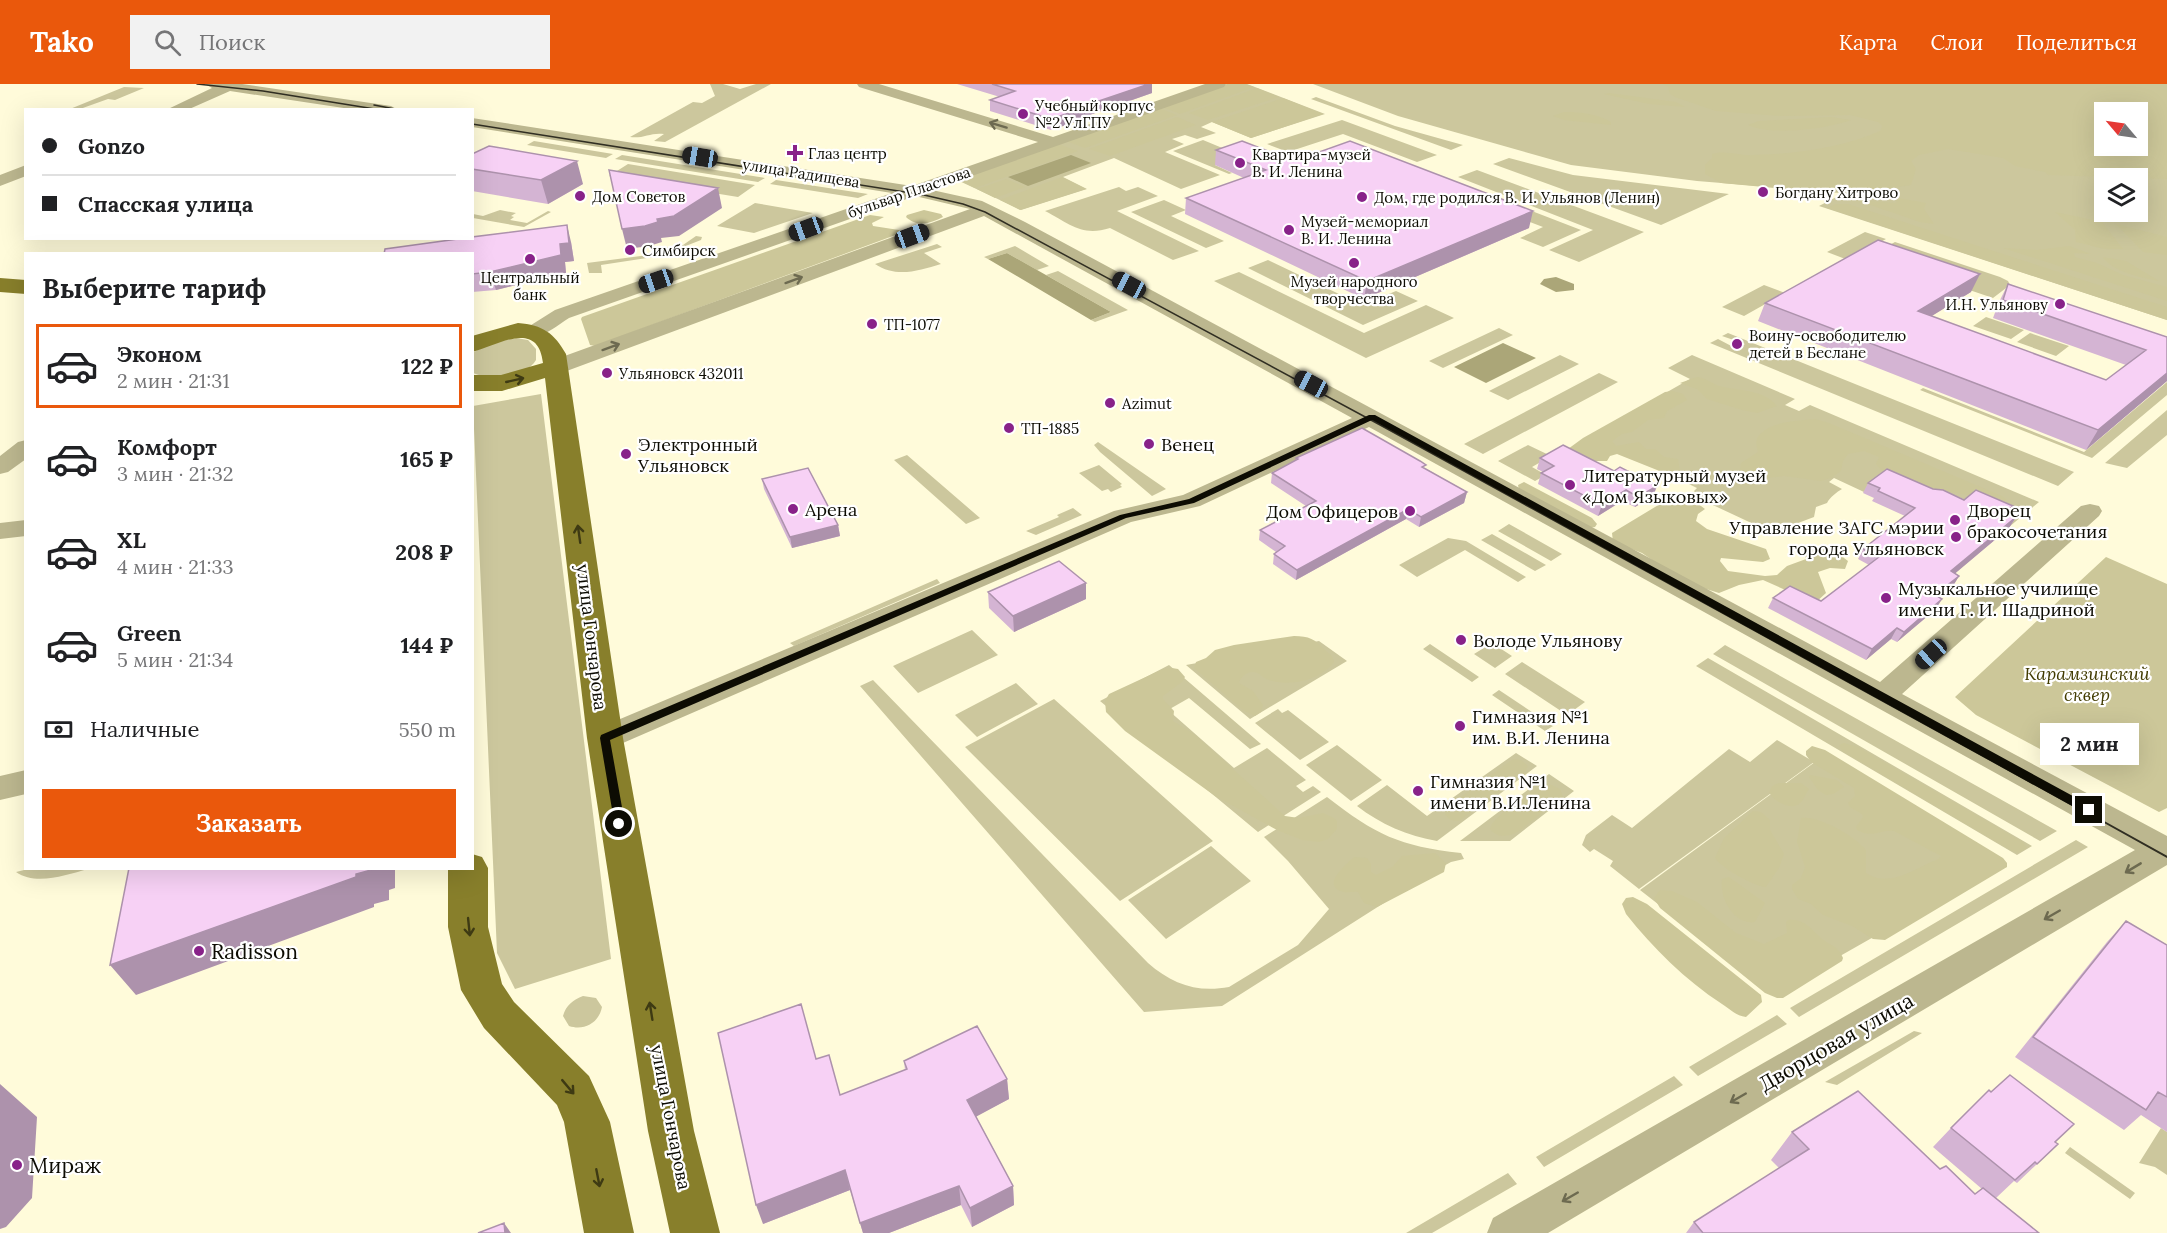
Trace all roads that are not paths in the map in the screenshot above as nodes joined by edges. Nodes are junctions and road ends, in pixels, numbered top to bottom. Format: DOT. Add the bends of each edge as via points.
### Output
graph roads {
  1 [pos="212,84"];
  2 [pos="864,84"];
  3 [pos="1219,84"];
  4 [pos="233,85"];
  5 [pos="178,108"];
  6 [pos="378,108"];
  7 [pos="474,122"];
  8 [pos="1054,142"];
  9 [pos="24,171"];
  10 [pos="0,181"];
  11 [pos="914,190"];
  12 [pos="986,209"];
  13 [pos="0,285"];
  14 [pos="24,287"];
  15 [pos="481,318"];
  16 [pos="529,331"];
  17 [pos="474,344"];
  18 [pos="556,367"];
  19 [pos="474,383"];
  20 [pos="1372,417"];
  21 [pos="24,449"];
  22 [pos="0,467"];
  23 [pos="2090,511"];
  24 [pos="24,528"];
  25 [pos="0,531"];
  26 [pos="1882,696"];
  27 [pos="605,738"];
  28 [pos="24,782"];
  29 [pos="0,788"];
  30 [pos="2165,851"];
  31 [pos="468,870"];
  32 [pos="609,1233"];
  33 [pos="695,1233"];
  34 [pos="1508,1233"];
  1 -- 4 [label="street"];
  8 -- 2 [label="street, one-way"];
  3 -- 8 [label="street, бульвар Пластова"];
  4 -- 5 [label="street"];
  4 -- 6 [label="street"];
  7 -- 11 [label="street, улица Радищева"];
  8 -- 11 [label="street, бульвар Пластова"];
  9 -- 10 [label="street"];
  11 -- 12 [label="street, улица Радищева"];
  11 -- 16 [label="street, бульвар Пластова" via="562,314"];
  18 -- 12 [label="street, one-way"];
  12 -- 20 [label="street, улица Радищева"];
  13 -- 14 [label="main road"];
  15 -- 16 [label="main road"];
  16 -- 17 [label="main road" via="496,335"];
  16 -- 18 [label="main road, улица Гончарова" via="550,344"];
  19 -- 18 [label="main road, one-way" via="502,383"];
  27 -- 18 [label="main road, улица Гончарова, one-way"];
  20 -- 26 [label="street, улица Радищева"];
  20 -- 27 [label="street" via="1191,501 1123,516"];
  21 -- 22 [label="street"];
  23 -- 26 [label="street"];
  24 -- 25 [label="street"];
  26 -- 30 [label="street, улица Радищева"];
  33 -- 27 [label="main road, улица Гончарова, one-way" via="671,1131"];
  28 -- 29 [label="street"];
  30 -- 34 [label="street, Дворцовая улица, one-way"];
  31 -- 32 [label="main road, one-way" via="468,927 482,990 499,1015 573,1091 587,1122"];
}
